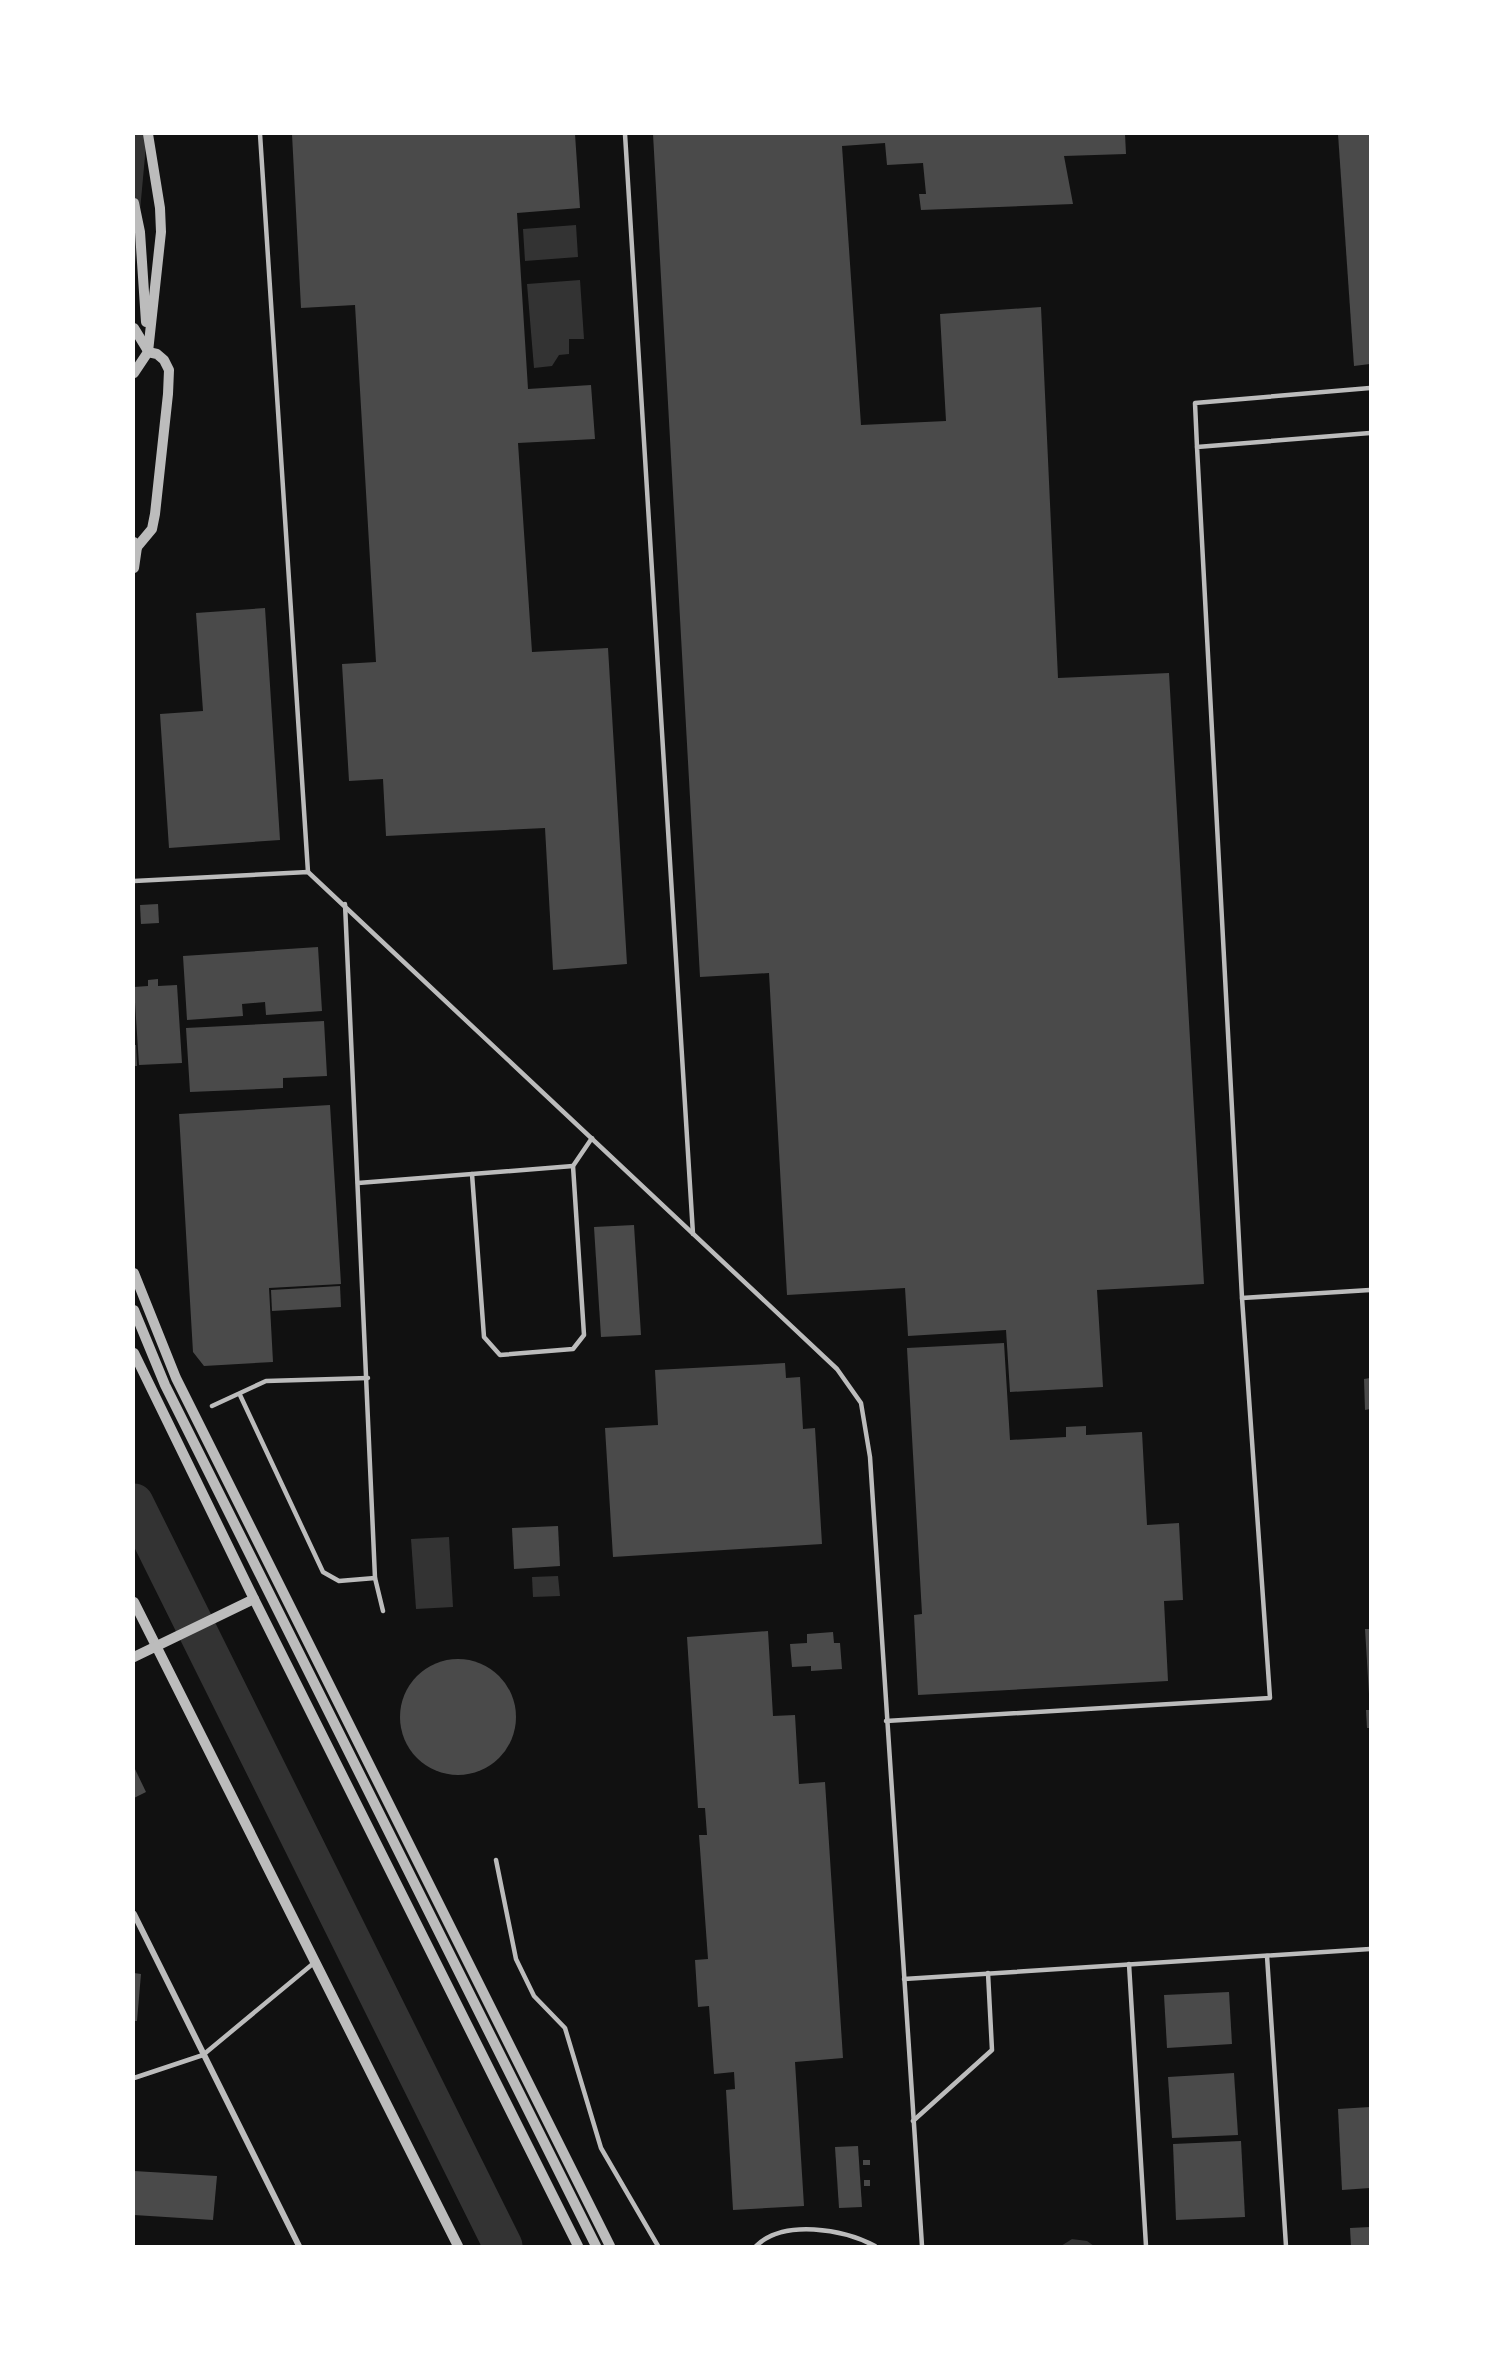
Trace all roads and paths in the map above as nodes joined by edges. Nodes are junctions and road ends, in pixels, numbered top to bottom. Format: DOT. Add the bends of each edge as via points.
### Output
graph roads {
  1 [pos="148,134"];
  2 [pos="260,134"];
  3 [pos="625,134"];
  4 [pos="134,203"];
  5 [pos="134,328"];
  6 [pos="148,352"];
  7 [pos="134,373"];
  8 [pos="1371,388"];
  9 [pos="1371,433"];
  10 [pos="1197,447"];
  11 [pos="135,544"];
  12 [pos="134,568"];
  13 [pos="308,872"];
  14 [pos="134,881"];
  15 [pos="345,904"];
  16 [pos="592,1138"];
  17 [pos="573,1166"];
  18 [pos="472,1174"];
  19 [pos="358,1183"];
  20 [pos="693,1234"];
  21 [pos="134,1273"];
  22 [pos="1371,1290"];
  23 [pos="1242,1298"];
  24 [pos="134,1310"];
  25 [pos="134,1353"];
  26 [pos="368,1378"];
  27 [pos="240,1395"];
  28 [pos="212,1406"];
  29 [pos="375,1578"];
  30 [pos="254,1599"];
  31 [pos="134,1602"];
  32 [pos="383,1611"];
  33 [pos="156,1647"];
  34 [pos="134,1657"];
  35 [pos="886,1721"];
  36 [pos="496,1860"];
  37 [pos="134,1914"];
  38 [pos="1371,1949"];
  39 [pos="1267,1956"];
  40 [pos="315,1962"];
  41 [pos="1129,1964"];
  42 [pos="988,1973"];
  43 [pos="904,1978"];
  44 [pos="203,2055"];
  45 [pos="134,2078"];
  46 [pos="913,2121"];
  47 [pos="299,2247"];
  48 [pos="458,2247"];
  49 [pos="578,2247"];
  50 [pos="596,2247"];
  51 [pos="610,2247"];
  52 [pos="658,2247"];
  53 [pos="756,2247"];
  54 [pos="874,2247"];
  55 [pos="922,2247"];
  56 [pos="1146,2247"];
  57 [pos="1286,2247"];
  1 -- 6 [label="street" via="161,232"];
  2 -- 13 [label="lane"];
  3 -- 20 [label="lane"];
  4 -- 6 [label="street" via="140,232"];
  5 -- 6 [label="street"];
  6 -- 7 [label="street"];
  6 -- 11 [label="street" via="157,354 169,370 168,394 152,529"];
  8 -- 10 [label="lane" via="1195,404"];
  9 -- 10 [label="lane"];
  10 -- 23 [label="lane"];
  11 -- 12 [label="street"];
  13 -- 14 [label="lane"];
  13 -- 15 [label="lane"];
  15 -- 16 [label="lane"];
  15 -- 19 [label="lane"];
  16 -- 17 [label="lane"];
  16 -- 20 [label="lane"];
  17 -- 18 [label="lane"];
  17 -- 18 [label="lane" via="584,1335 573,1349 500,1355 484,1337"];
  18 -- 19 [label="lane"];
  19 -- 26 [label="lane"];
  20 -- 35 [label="lane" via="837,1370 861,1403 870,1457"];
  21 -- 51 [label="street" via="176,1378"];
  22 -- 23 [label="lane"];
  23 -- 35 [label="lane" via="1270,1698"];
  24 -- 50 [label="street" via="165,1385"];
  25 -- 30 [label="street"];
  26 -- 27 [label="lane" via="266,1381"];
  26 -- 29 [label="lane"];
  27 -- 28 [label="lane"];
  27 -- 29 [label="lane" via="323,1572 339,1581"];
  29 -- 32 [label="lane"];
  30 -- 33 [label="street"];
  30 -- 49 [label="street"];
  31 -- 33 [label="street"];
  33 -- 34 [label="street"];
  33 -- 40 [label="street"];
  35 -- 43 [label="lane"];
  36 -- 52 [label="lane" via="516,1959 534,1996 565,2028 601,2148"];
  37 -- 44 [label="street"];
  38 -- 39 [label="lane"];
  39 -- 41 [label="lane"];
  39 -- 57 [label="lane"];
  40 -- 44 [label="lane"];
  40 -- 48 [label="street"];
  41 -- 42 [label="lane"];
  41 -- 56 [label="lane"];
  42 -- 43 [label="lane"];
  42 -- 46 [label="lane" via="992,2050"];
  43 -- 46 [label="lane"];
  44 -- 45 [label="lane"];
  44 -- 47 [label="street"];
  46 -- 55 [label="lane"];
  53 -- 54 [label="lane" via="765,2237 801,2229 833,2231"];
}
